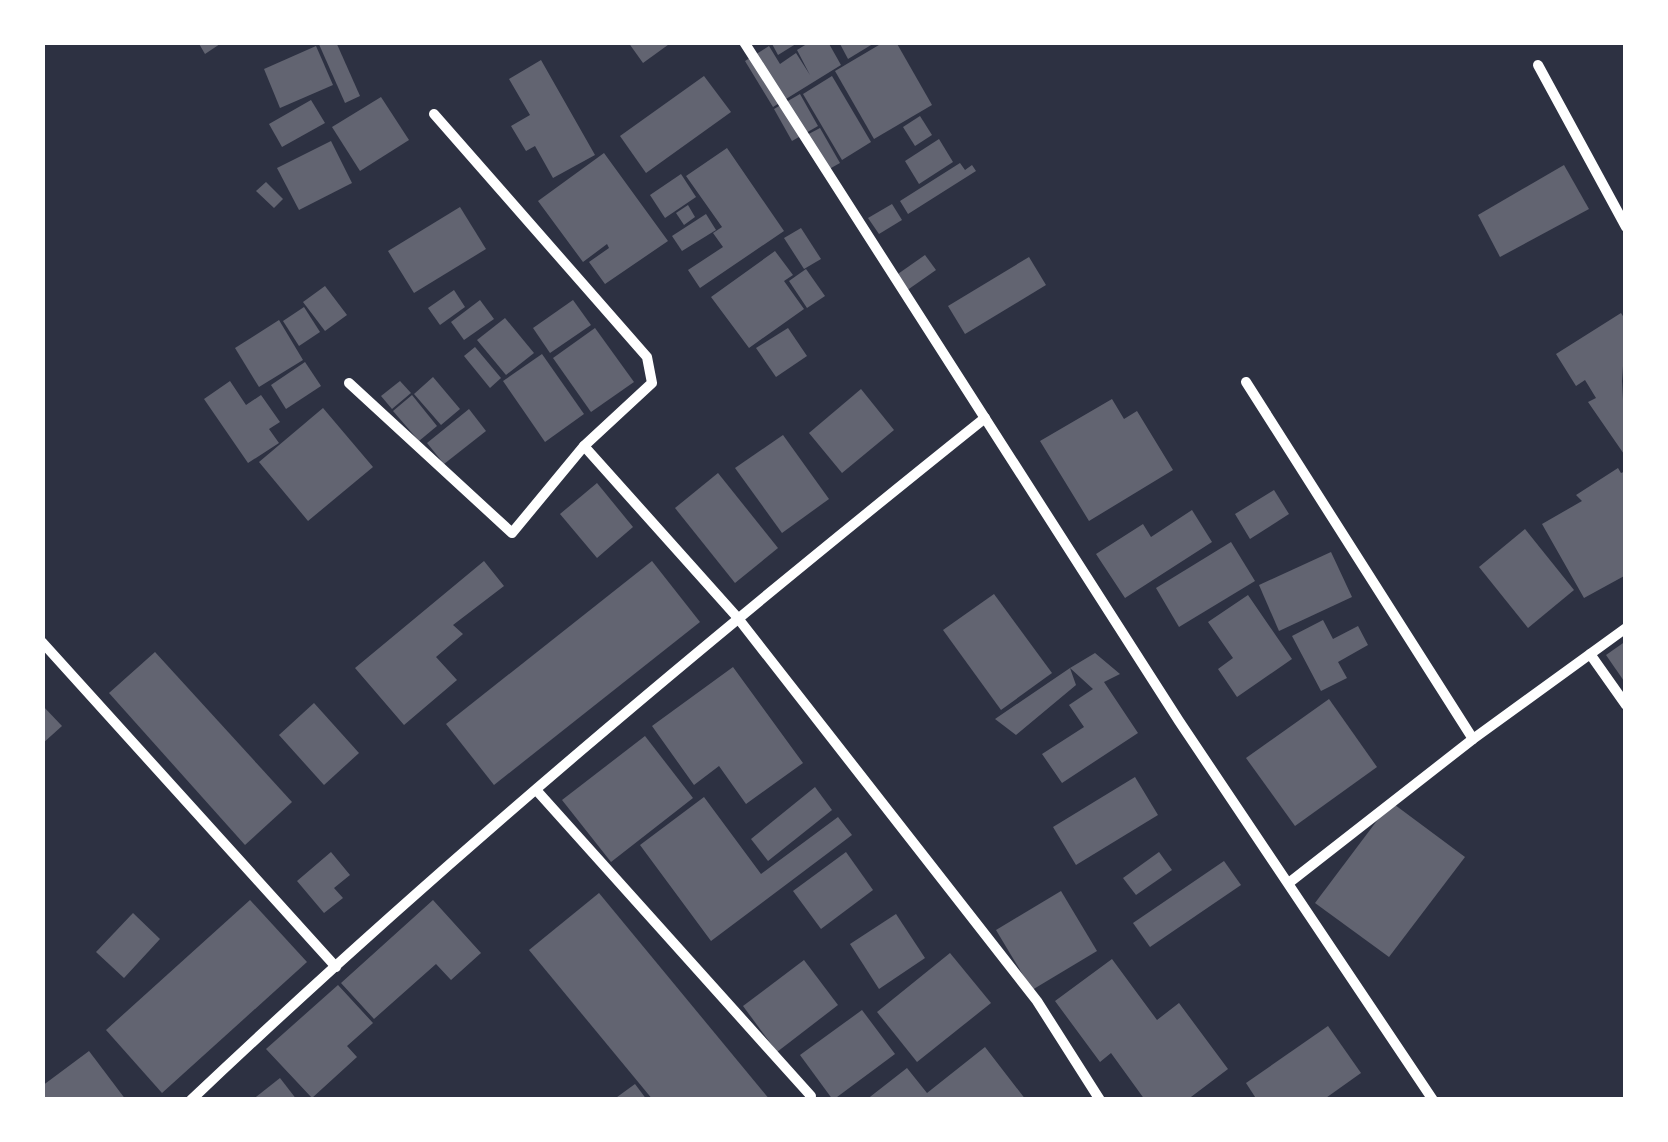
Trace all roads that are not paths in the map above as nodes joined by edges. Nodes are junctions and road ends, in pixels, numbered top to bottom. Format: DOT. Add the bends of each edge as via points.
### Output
graph roads {
  1 [pos="744,42"];
  2 [pos="1538,65"];
  3 [pos="434,114"];
  4 [pos="1626,226"];
  5 [pos="350,382"];
  6 [pos="1246,382"];
  7 [pos="985,418"];
  8 [pos="584,446"];
  9 [pos="737,617"];
  10 [pos="1626,628"];
  11 [pos="42,642"];
  12 [pos="1590,654"];
  13 [pos="1626,705"];
  14 [pos="1473,739"];
  15 [pos="538,792"];
  16 [pos="1290,882"];
  17 [pos="336,967"];
  18 [pos="811,1096"];
  19 [pos="192,1100"];
  20 [pos="1100,1100"];
  21 [pos="1432,1100"];
  1 -- 7 [label="street"];
  2 -- 4 [label="street"];
  3 -- 8 [label="street" via="647,357 652,383"];
  5 -- 8 [label="street" via="512,533"];
  6 -- 14 [label="street"];
  7 -- 9 [label="street"];
  7 -- 16 [label="street"];
  8 -- 9 [label="street"];
  9 -- 15 [label="street"];
  9 -- 20 [label="street" via="1036,1000"];
  10 -- 12 [label="street"];
  11 -- 17 [label="street"];
  12 -- 13 [label="street"];
  12 -- 14 [label="street"];
  14 -- 16 [label="street"];
  15 -- 17 [label="street"];
  15 -- 18 [label="street"];
  16 -- 21 [label="street"];
  17 -- 19 [label="street"];
}
